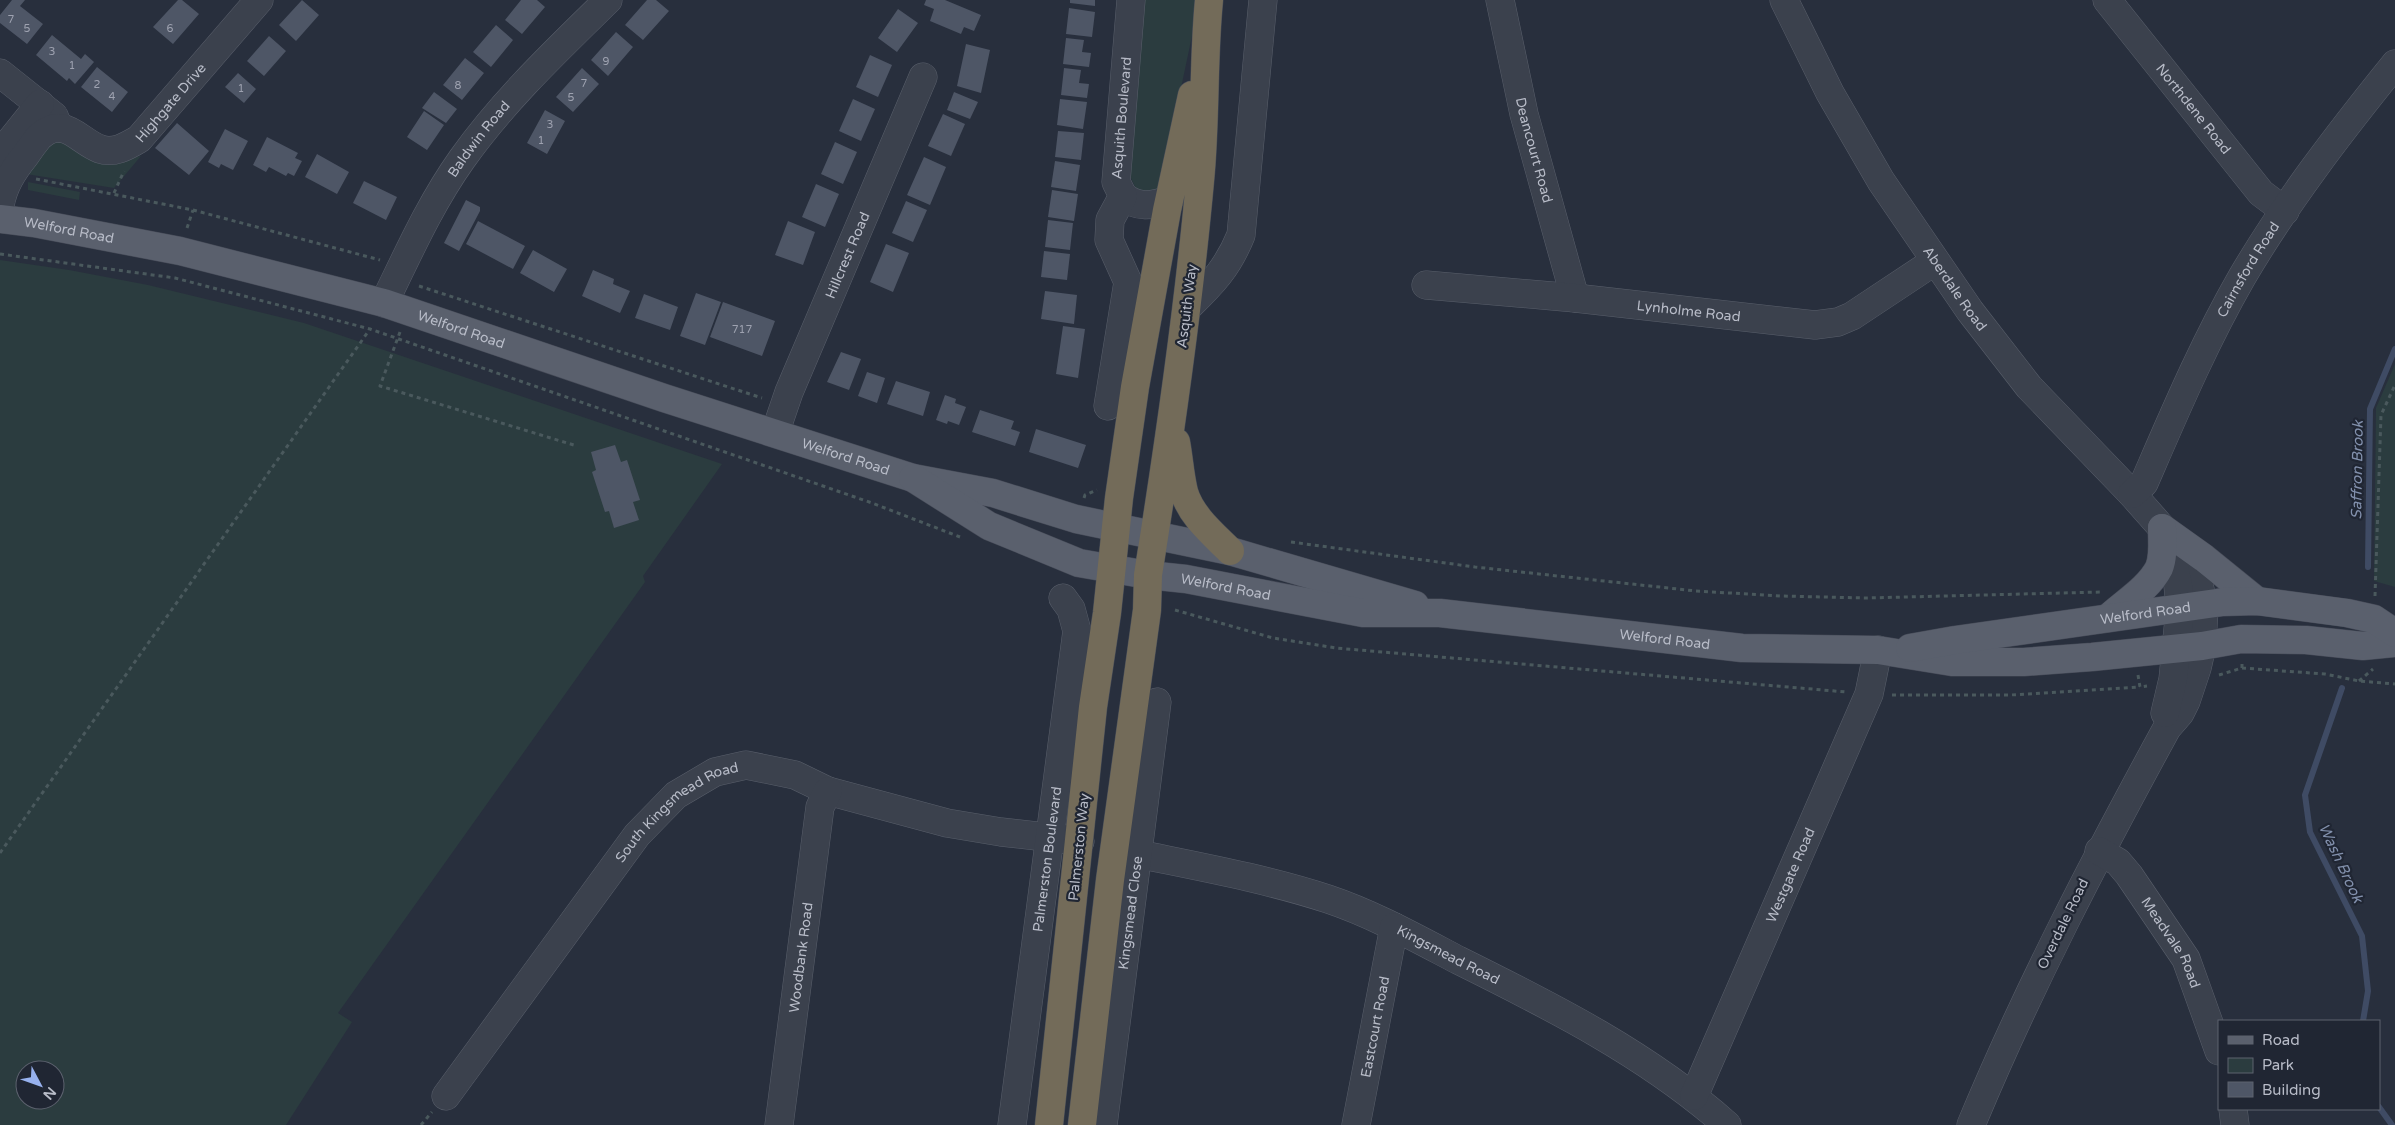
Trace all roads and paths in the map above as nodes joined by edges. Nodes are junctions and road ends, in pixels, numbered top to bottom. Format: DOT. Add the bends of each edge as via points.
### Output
graph roads {
  1 [pos="259,0"];
  2 [pos="608,0"];
  3 [pos="1131,0"];
  4 [pos="1209,0"];
  5 [pos="1263,0"];
  6 [pos="1500,0"];
  7 [pos="1784,0"];
  8 [pos="2107,0"];
  9 [pos="1205,35"];
  10 [pos="2395,64"];
  11 [pos="0,72"];
  12 [pos="924,77"];
  13 [pos="49,114"];
  14 [pos="0,154"];
  15 [pos="1123,196"];
  16 [pos="1169,200"];
  17 [pos="0,206"];
  18 [pos="2285,211"];
  19 [pos="0,219"];
  20 [pos="0,254"];
  21 [pos="1935,261"];
  22 [pos="1426,285"];
  23 [pos="1575,298"];
  24 [pos="1188,306"];
  25 [pos="396,307"];
  26 [pos="370,329"];
  27 [pos="397,338"];
  28 [pos="2395,385"];
  29 [pos="1108,406"];
  30 [pos="1172,420"];
  31 [pos="775,433"];
  32 [pos="577,446"];
  33 [pos="913,478"];
  34 [pos="2132,494"];
  35 [pos="1116,528"];
  36 [pos="1154,535"];
  37 [pos="2167,537"];
  38 [pos="967,539"];
  39 [pos="1284,542"];
  40 [pos="1230,550"];
  41 [pos="1112,569"];
  42 [pos="1148,575"];
  43 [pos="2095,592"];
  44 [pos="1063,598"];
  45 [pos="2257,602"];
  46 [pos="2192,608"];
  47 [pos="1176,610"];
  48 [pos="1440,613"];
  49 [pos="2108,618"];
  50 [pos="2384,626"];
  51 [pos="2395,643"];
  52 [pos="2189,647"];
  53 [pos="1885,651"];
  54 [pos="2242,668"];
  55 [pos="2395,684"];
  56 [pos="2140,686"];
  57 [pos="1870,694"];
  58 [pos="1157,702"];
  59 [pos="1126,750"];
  60 [pos="828,791"];
  61 [pos="1050,838"];
  62 [pos="1080,841"];
  63 [pos="2099,852"];
  64 [pos="0,853"];
  65 [pos="1138,854"];
  66 [pos="1394,927"];
  67 [pos="2218,1048"];
  68 [pos="446,1096"];
  69 [pos="1694,1096"];
  70 [pos="2233,1110"];
  71 [pos="779,1125"];
  72 [pos="1012,1125"];
  73 [pos="1048,1125"];
  74 [pos="1082,1125"];
  75 [pos="1103,1125"];
  76 [pos="1356,1125"];
  77 [pos="1727,1125"];
  78 [pos="1970,1125"];
  79 [pos="2235,1125"];
  1 -- 13 [label="street, Highgate Drive" via="133,143 113,150 100,149"];
  2 -- 25 [label="street, Baldwin Road" via="498,114 462,159 427,215"];
  3 -- 15 [label="street, Asquith Boulevard" via="1116,182"];
  4 -- 9 [label="highway, Asquith Way"];
  5 -- 24 [label="street" via="1241,235 1232,259"];
  6 -- 23 [label="street, Deancourt Road" via="1524,114"];
  7 -- 21 [label="street, Aberdale Road" via="1830,92 1881,181"];
  8 -- 18 [label="street, Northdene Road" via="2261,194"];
  9 -- 16 [label="highway, Asquith Way"];
  9 -- 24 [label="highway, Asquith Way" via="1202,156"];
  10 -- 18 [label="street, Cairnsford Road" via="2343,128"];
  11 -- 13 [label="street, Highgate Drive"];
  12 -- 31 [label="street, Hillcrest Road" via="789,392"];
  13 -- 14 [label="street"];
  13 -- 17 [label="street" via="50,130 39,137 11,174"];
  15 -- 16 [label="street" via="1129,202 1142,206"];
  15 -- 29 [label="street, Asquith Boulevard" via="1110,220 1109,240 1128,282"];
  16 -- 35 [label="highway, Asquith Way" via="1135,387"];
  18 -- 34 [label="street, Cairnsford Road" via="2242,277 2209,339 2144,483"];
  19 -- 25 [label="main road, Welford Road" via="180,251"];
  20 -- 26 [label="path" via="174,278"];
  21 -- 23 [label="street, Lynholme Road" via="1865,309 1826,324"];
  21 -- 34 [label="street, Aberdale Road" via="1999,350"];
  22 -- 23 [label="street, Lynholme Road"];
  24 -- 30 [label="highway, Asquith Way"];
  25 -- 27 [label="path"];
  25 -- 31 [label="main road, Welford Road"];
  26 -- 27 [label="path"];
  26 -- 64 [label="path"];
  27 -- 32 [label="path" via="380,386"];
  27 -- 38 [label="path"];
  28 -- 50 [label="path" via="2381,415"];
  30 -- 36 [label="highway, Asquith Way"];
  30 -- 40 [label="highway" via="1188,502 1202,524"];
  31 -- 33 [label="main road, Welford Road"];
  33 -- 35 [label="main road, Welford Road" via="993,493 1076,520"];
  33 -- 41 [label="main road, Welford Road" via="989,526 1079,563"];
  34 -- 37 [label="street, Aberdale Road"];
  35 -- 36 [label="main road, Welford Road"];
  35 -- 41 [label="highway, Asquith Way"];
  36 -- 40 [label="main road, Welford Road"];
  36 -- 42 [label="highway, Asquith Way"];
  37 -- 45 [label="main road" via="2204,558"];
  37 -- 46 [label="street, Aberdale Road" via="2185,552 2196,572"];
  37 -- 49 [label="main road" via="2159,568 2148,583"];
  39 -- 43 [label="path" via="1475,567 1715,592 1866,598"];
  40 -- 48 [label="main road, Welford Road"];
  41 -- 42 [label="main road, Welford Road"];
  41 -- 62 [label="highway, Palmerston Way" via="1093,706"];
  42 -- 48 [label="main road, Welford Road" via="1186,579 1362,613"];
  42 -- 59 [label="highway" via="1147,610"];
  44 -- 61 [label="street, Palmerston Boulevard" via="1077,631"];
  45 -- 46 [label="main road, Welford Road" via="2223,602"];
  45 -- 50 [label="main road, Welford Road" via="2347,613"];
  46 -- 49 [label="main road, Welford Road"];
  46 -- 52 [label="street, Aberdale Road"];
  47 -- 57 [label="path" via="1272,638 1336,648"];
  48 -- 53 [label="main road, Welford Road" via="1742,648"];
  49 -- 53 [label="main road, Welford Road"];
  51 -- 52 [label="main road, Welford Road" via="2363,646 2306,640 2241,639"];
  52 -- 53 [label="main road, Welford Road" via="2015,662 1952,662"];
  52 -- 63 [label="street, Overdale Road" via="2197,668 2186,701 2167,728"];
  53 -- 57 [label="street, Westgate Road"];
  54 -- 55 [label="path" via="2325,674"];
  56 -- 57 [label="path" via="2010,695"];
  57 -- 69 [label="street, Westgate Road"];
  58 -- 65 [label="street, Kingsmead Close"];
  59 -- 62 [label="highway" via="1098,833 1091,839"];
  59 -- 74 [label="highway"];
  60 -- 61 [label="street, South Kingsmead Road" via="947,823"];
  60 -- 68 [label="street, South Kingsmead Road" via="796,775 746,765 715,772 676,794 637,835"];
  60 -- 71 [label="street, Woodbank Road" via="820,806"];
  61 -- 62 [label="street, South Kingsmead Road"];
  61 -- 72 [label="street, Palmerston Boulevard"];
  62 -- 73 [label="highway, Palmerston Way"];
  63 -- 67 [label="street, Meadvale Road" via="2118,862 2129,875 2186,958"];
  63 -- 78 [label="street, Overdale Road" via="2008,1036"];
  65 -- 66 [label="street, Kingsmead Road" via="1329,900"];
  65 -- 75 [label="street, Kingsmead Close"];
  66 -- 69 [label="street, Kingsmead Road" via="1533,996 1617,1044"];
  66 -- 76 [label="street, Eastcourt Road"];
  69 -- 77 [label="street, Kingsmead Road"];
  70 -- 79 [label="street"];
}
